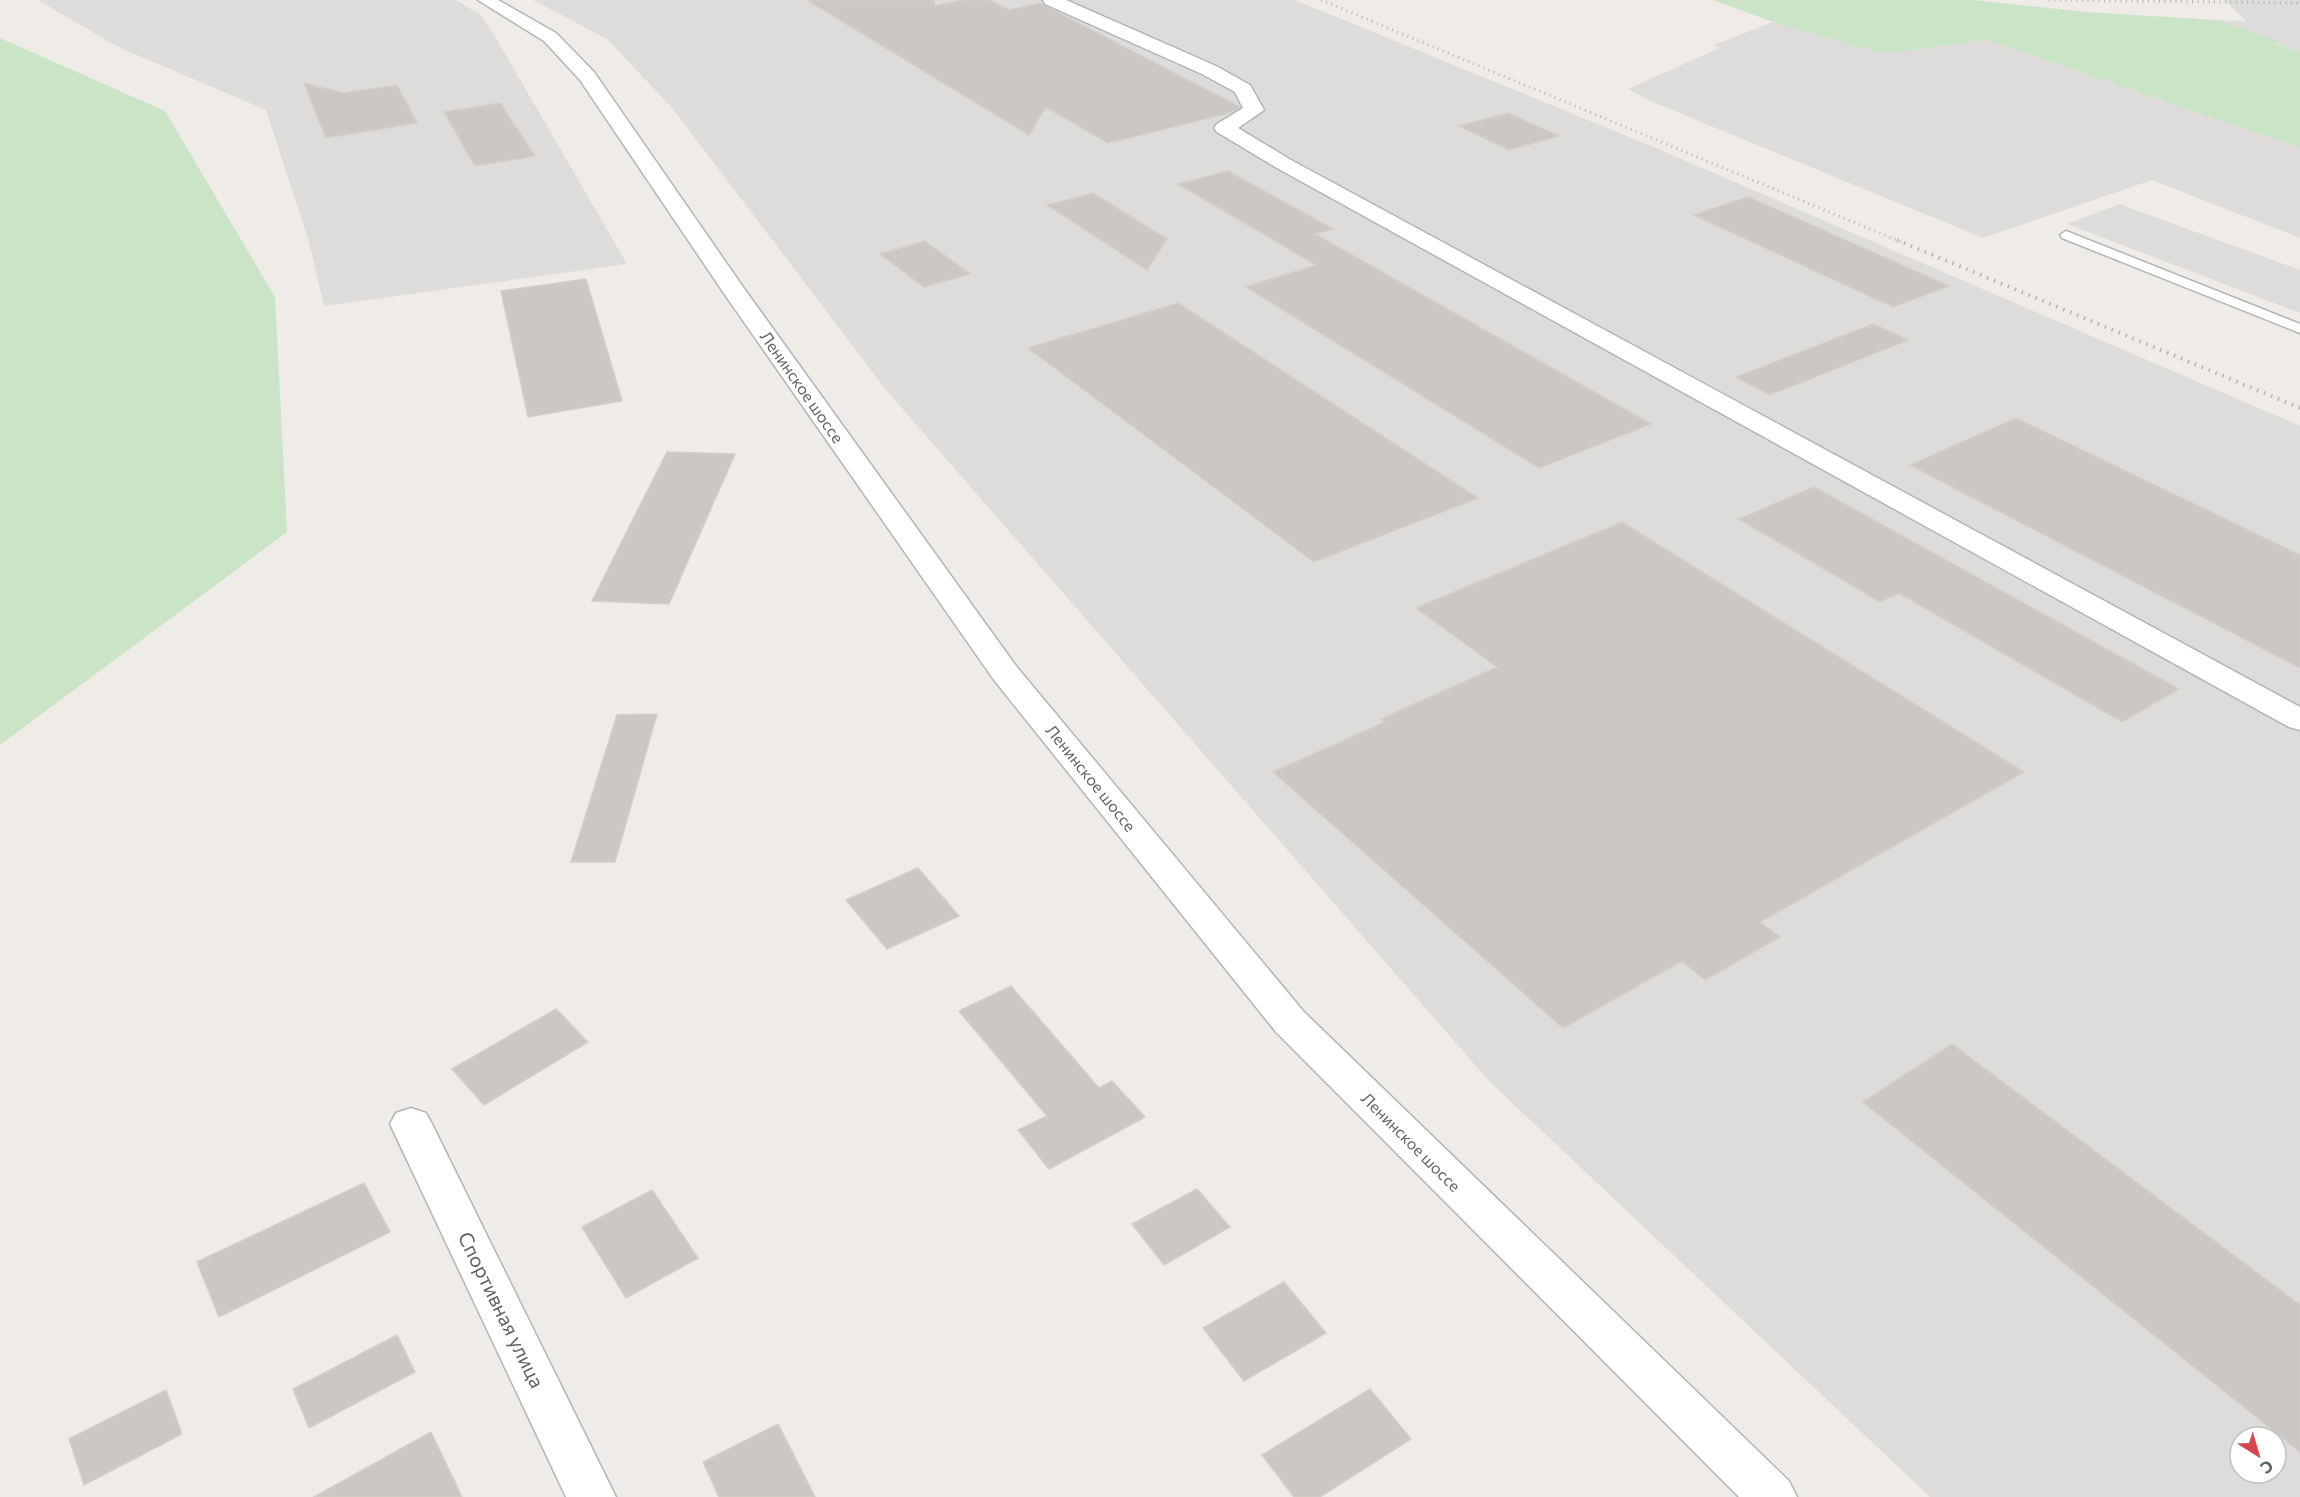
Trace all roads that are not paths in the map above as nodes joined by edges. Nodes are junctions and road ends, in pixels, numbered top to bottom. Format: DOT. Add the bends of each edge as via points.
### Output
graph roads {
  1 [pos="486,0"];
  2 [pos="1051,0"];
  3 [pos="2066,235"];
  4 [pos="2300,329"];
  5 [pos="2300,720"];
  6 [pos="411,1124"];
  7 [pos="591,1497"];
  8 [pos="1772,1497"];
  1 -- 8 [label="street, Ленинское шоссе" via="550,37 586,76 1005,673 1290,1022"];
  2 -- 5 [label="street" via="1243,89 1254,110 1224,128 1284,164"];
  3 -- 4 [label="lane"];
  6 -- 7 [label="street, Спортивная улица"];
}
